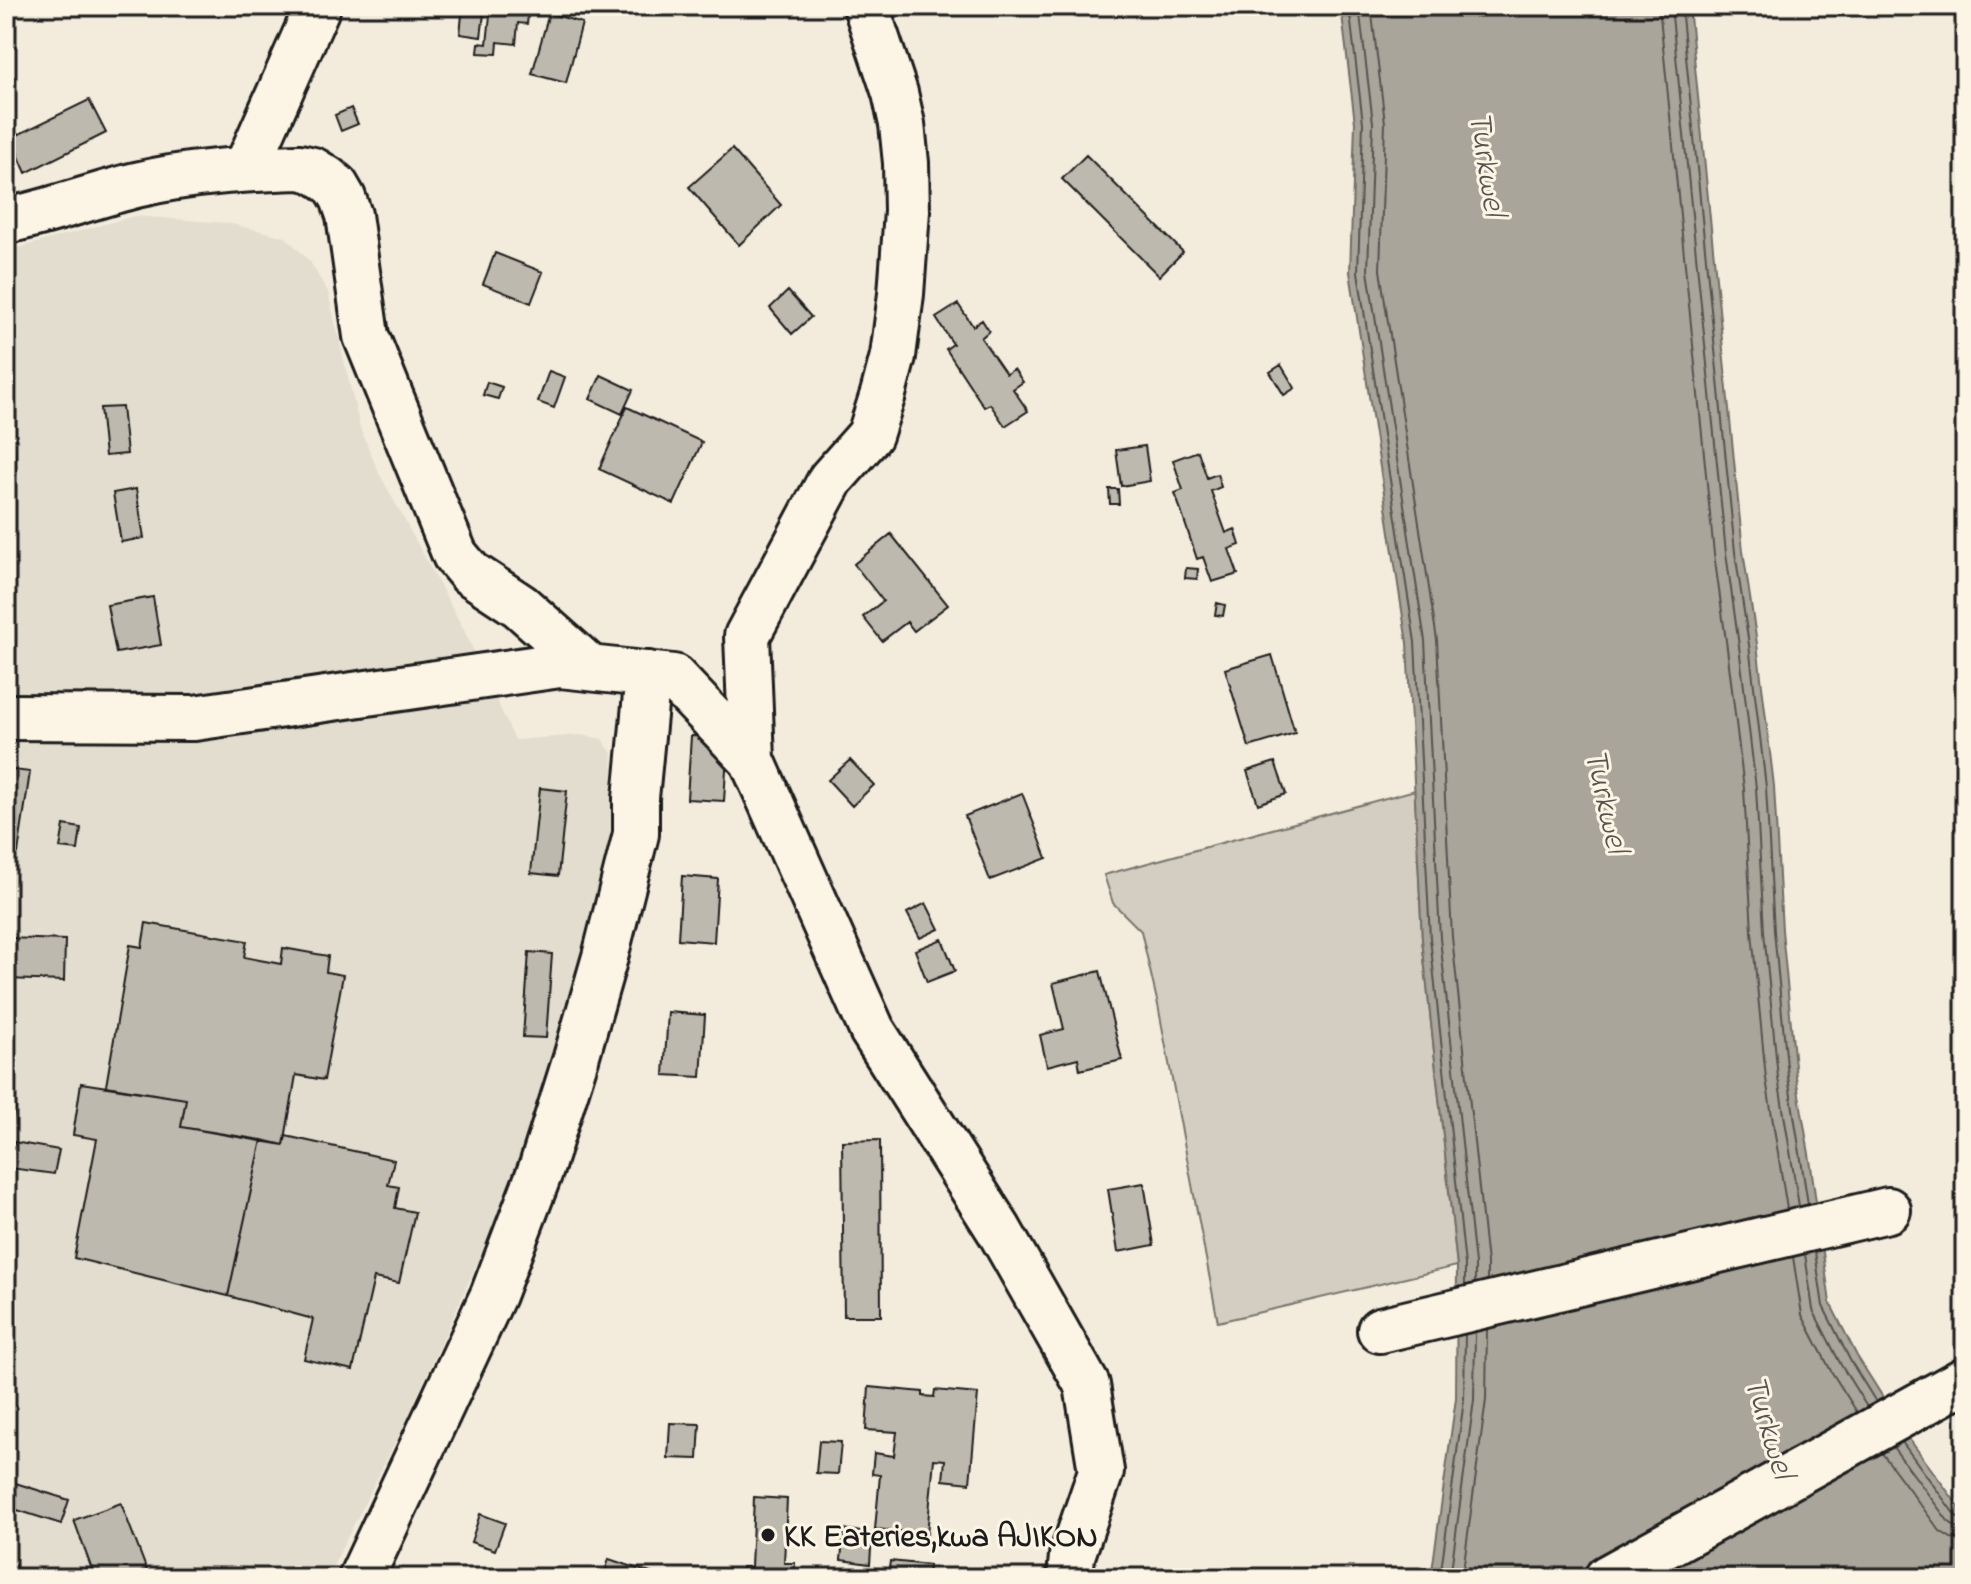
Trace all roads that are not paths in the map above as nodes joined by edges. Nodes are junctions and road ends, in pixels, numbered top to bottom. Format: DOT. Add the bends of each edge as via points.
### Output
graph roads {
  1 [pos="318,6"];
  2 [pos="866,6"];
  3 [pos="246,169"];
  4 [pos="6,221"];
  5 [pos="590,668"];
  6 [pos="648,674"];
  7 [pos="6,717"];
  8 [pos="752,760"];
  9 [pos="1888,1210"];
  10 [pos="1380,1330"];
  11 [pos="1965,1380"];
  12 [pos="361,1578"];
  13 [pos="1070,1578"];
  14 [pos="1607,1578"];
  1 -- 3 [label="main road"];
  2 -- 8 [label="main road" via="895,93 906,163 907,211 893,356 870,435 831,479 747,636"];
  3 -- 4 [label="main road" via="136,185"];
  3 -- 5 [label="main road" via="300,167 336,186 349,215 366,336 455,555 470,573 520,606"];
  5 -- 6 [label="main road"];
  5 -- 7 [label="main road" via="560,665 194,718"];
  6 -- 8 [label="main road" via="673,677"];
  6 -- 12 [label="main road" via="636,834 572,1072 493,1295"];
  8 -- 13 [label="main road" via="872,1030 999,1230 1087,1385 1101,1471 1072,1556"];
  9 -- 10 [label="main road"];
  11 -- 14 [label="main road"];
}
